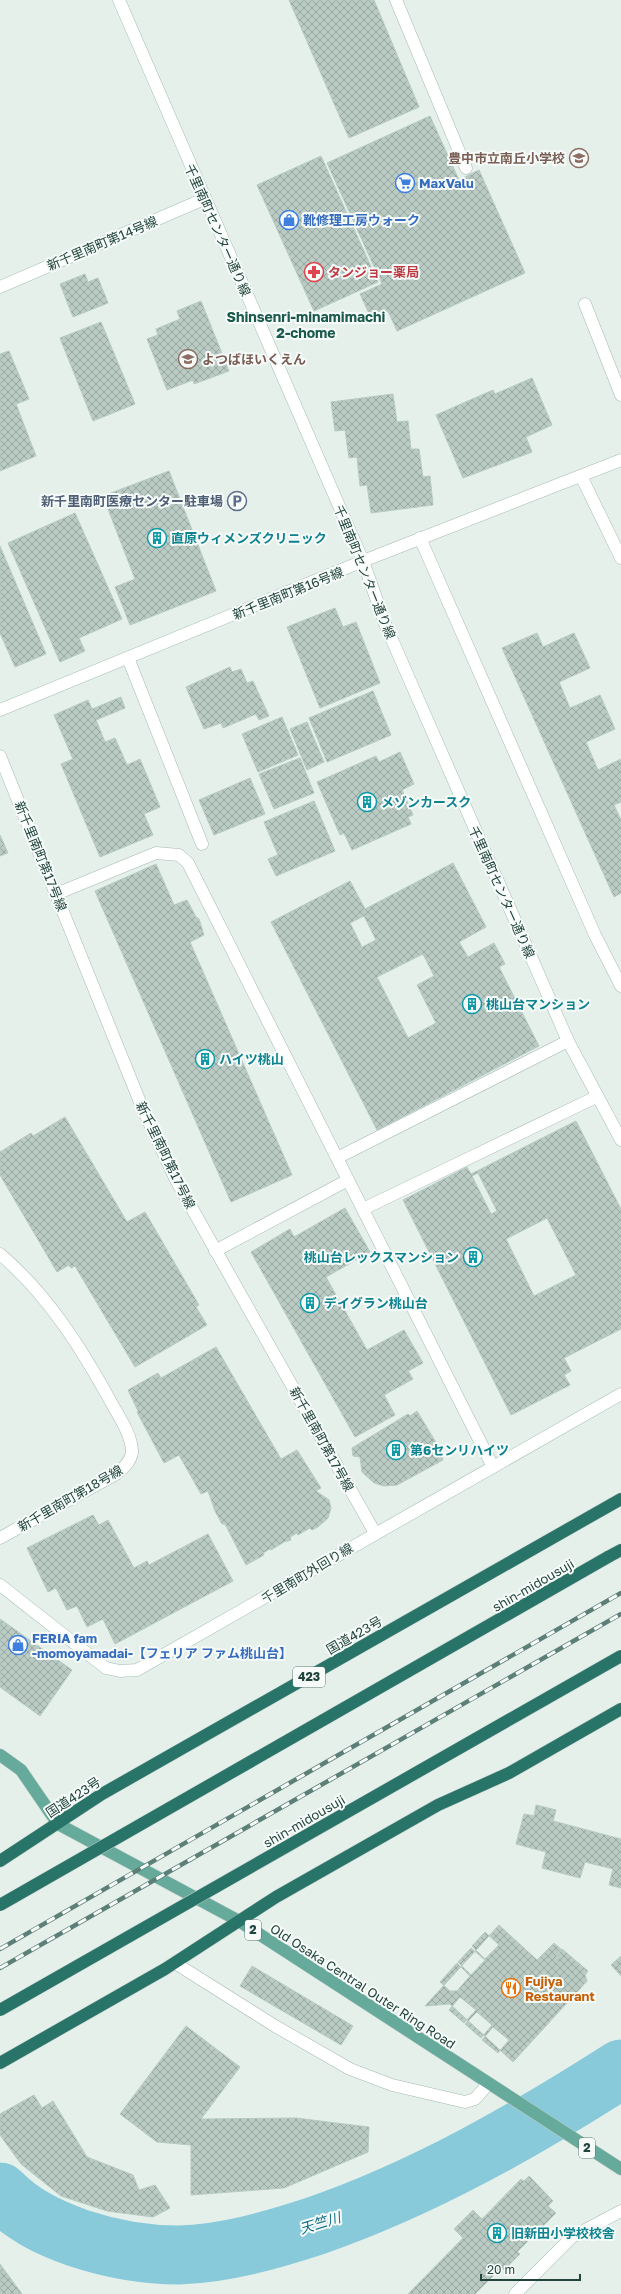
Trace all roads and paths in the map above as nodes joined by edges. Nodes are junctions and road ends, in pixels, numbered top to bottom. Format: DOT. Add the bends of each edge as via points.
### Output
graph roads {
  1 [pos="118,0"];
  2 [pos="396,0"];
  3 [pos="466,168"];
  4 [pos="204,199"];
  5 [pos="0,287"];
  6 [pos="585,304"];
  7 [pos="621,395"];
  8 [pos="621,460"];
  9 [pos="581,476"];
  10 [pos="420,538"];
  11 [pos="621,558"];
  12 [pos="363,562"];
  13 [pos="128,658"];
  14 [pos="0,710"];
  15 [pos="0,756"];
  16 [pos="202,844"];
  17 [pos="56,894"];
  18 [pos="621,986"];
  19 [pos="568,1041"];
  20 [pos="596,1097"];
  21 [pos="621,1140"];
  22 [pos="337,1158"];
  23 [pos="348,1180"];
  24 [pos="363,1209"];
  25 [pos="215,1251"];
  26 [pos="0,1254"];
  27 [pos="621,1394"];
  28 [pos="493,1467"];
  29 [pos="621,1499"];
  30 [pos="375,1533"];
  31 [pos="0,1538"];
  32 [pos="621,1550"];
  33 [pos="0,1585"];
  34 [pos="621,1656"];
  35 [pos="621,1709"];
  36 [pos="0,1755"];
  37 [pos="58,1824"];
  38 [pos="0,1861"];
  39 [pos="0,1905"];
  40 [pos="239,1921"];
  41 [pos="175,1963"];
  42 [pos="0,2010"];
  43 [pos="0,2063"];
  44 [pos="488,2084"];
  45 [pos="621,2169"];
  46 [pos="621,2211"];
  47 [pos="515,2294"];
  1 -- 4 [label="street, 千里南町センター通り線"];
  2 -- 3 [label="street"];
  4 -- 5 [label="street, 新千里南町第14号線"];
  4 -- 12 [label="street, 千里南町センター通り線"];
  6 -- 7 [label="street"];
  8 -- 9 [label="street, 新千里南町第16号線"];
  9 -- 10 [label="street, 新千里南町第16号線"];
  9 -- 11 [label="street"];
  10 -- 12 [label="street, 新千里南町第16号線"];
  10 -- 18 [label="street" via="594,935"];
  12 -- 13 [label="street, 新千里南町第16号線"];
  12 -- 19 [label="street, 千里南町センター通り線" via="386,626"];
  13 -- 14 [label="street, 新千里南町第16号線"];
  13 -- 16 [label="street"];
  15 -- 17 [label="street, 新千里南町第17号線"];
  17 -- 22 [label="street" via="156,853 179,854 188,863"];
  17 -- 25 [label="street, 新千里南町第17号線" via="150,1126"];
  19 -- 20 [label="street, 千里南町センター通り線"];
  19 -- 22 [label="street"];
  20 -- 21 [label="street, 千里南町センター通り線"];
  20 -- 24 [label="street"];
  22 -- 23 [label="street"];
  23 -- 24 [label="street"];
  23 -- 25 [label="street"];
  24 -- 28 [label="street"];
  25 -- 30 [label="street, 新千里南町第17号線"];
  26 -- 31 [label="street, 新千里南町第18号線" via="18,1269 50,1306 83,1352 123,1424 132,1454 125,1466 116,1474"];
  27 -- 28 [label="street, 千里南町外回り線"];
  28 -- 30 [label="street, 千里南町外回り線"];
  29 -- 37 [label="highway, 国道423号 / 423" via="109,1790"];
  30 -- 33 [label="street, 千里南町外回り線" via="150,1664 129,1672 106,1668"];
  32 -- 39 [label="highway, shin-midousuji, bridge"];
  34 -- 42 [label="highway, shin-midousuji, bridge"];
  35 -- 40 [label="highway" via="509,1773 438,1805 276,1897"];
  36 -- 37 [label="main road, Old Osaka Central Outer Ring Road / 2" via="21,1770"];
  37 -- 38 [label="highway, 国道423号 / 423"];
  37 -- 40 [label="main road, Old Osaka Central Outer Ring Road / 2"];
  40 -- 41 [label="highway"];
  40 -- 44 [label="main road, Old Osaka Central Outer Ring Road / 2"];
  41 -- 43 [label="highway"];
  41 -- 44 [label="street" via="275,2026 350,2069 392,2085 465,2102 475,2099"];
  44 -- 45 [label="main road, Old Osaka Central Outer Ring Road / 2"];
  46 -- 47 [label="street" via="572,2237"];
}
